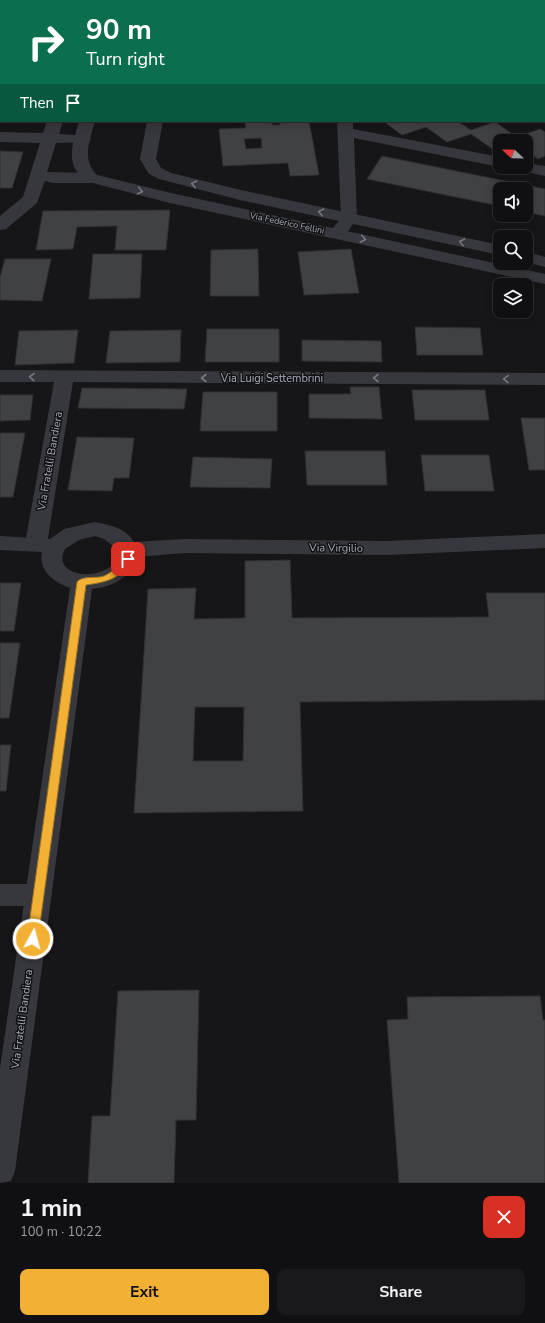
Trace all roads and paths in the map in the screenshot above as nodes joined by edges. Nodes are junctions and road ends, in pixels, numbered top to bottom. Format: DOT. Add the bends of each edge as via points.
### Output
graph roads {
  1 [pos="55,122"];
  2 [pos="87,122"];
  3 [pos="155,122"];
  4 [pos="345,126"];
  5 [pos="0,137"];
  6 [pos="50,138"];
  7 [pos="82,139"];
  8 [pos="493,160"];
  9 [pos="141,168"];
  10 [pos="533,169"];
  11 [pos="545,171"];
  12 [pos="39,175"];
  13 [pos="95,180"];
  14 [pos="349,218"];
  15 [pos="0,225"];
  16 [pos="338,233"];
  17 [pos="493,249"];
  18 [pos="533,259"];
  19 [pos="545,262"];
  20 [pos="545,279"];
  21 [pos="0,376"];
  22 [pos="64,378"];
  23 [pos="545,379"];
  24 [pos="545,541"];
  25 [pos="0,543"];
  26 [pos="46,546"];
  27 [pos="128,550"];
  28 [pos="82,582"];
  29 [pos="0,895"];
  30 [pos="38,895"];
  31 [pos="0,1171"];
  1 -- 6 [label="street"];
  2 -- 7 [label="street"];
  3 -- 9 [label="street"];
  4 -- 8 [label="street"];
  4 -- 14 [label="street"];
  5 -- 6 [label="street"];
  6 -- 7 [label="street"];
  6 -- 12 [label="street"];
  7 -- 13 [label="street" via="79,163 83,172"];
  9 -- 13 [label="street" via="118,181"];
  14 -- 9 [label="street, Via Federico Fellini, one-way" via="170,178"];
  10 -- 11 [label="street"];
  12 -- 13 [label="street"];
  12 -- 15 [label="street" via="31,199"];
  13 -- 16 [label="street, Via Federico Fellini, one-way"];
  14 -- 16 [label="street"];
  17 -- 14 [label="street, Via Federico Fellini, one-way"];
  16 -- 20 [label="street, Via Federico Fellini, one-way"];
  18 -- 19 [label="street"];
  22 -- 21 [label="street, Via Luigi Settembrini, one-way"];
  23 -- 22 [label="street, Via Luigi Settembrini, one-way"];
  22 -- 26 [label="street, Via Fratelli Bandiera"];
  24 -- 27 [label="street, Via Virgilio" via="386,548 184,546"];
  25 -- 26 [label="street"];
  26 -- 27 [label="street" via="83,530 95,529 117,535"];
  26 -- 28 [label="street" via="54,566 60,573 69,579"];
  27 -- 28 [label="street" via="128,559 116,574 106,579"];
  28 -- 30 [label="street, Via Fratelli Bandiera"];
  29 -- 30 [label="street"];
  30 -- 31 [label="street, Via Fratelli Bandiera"];
}
